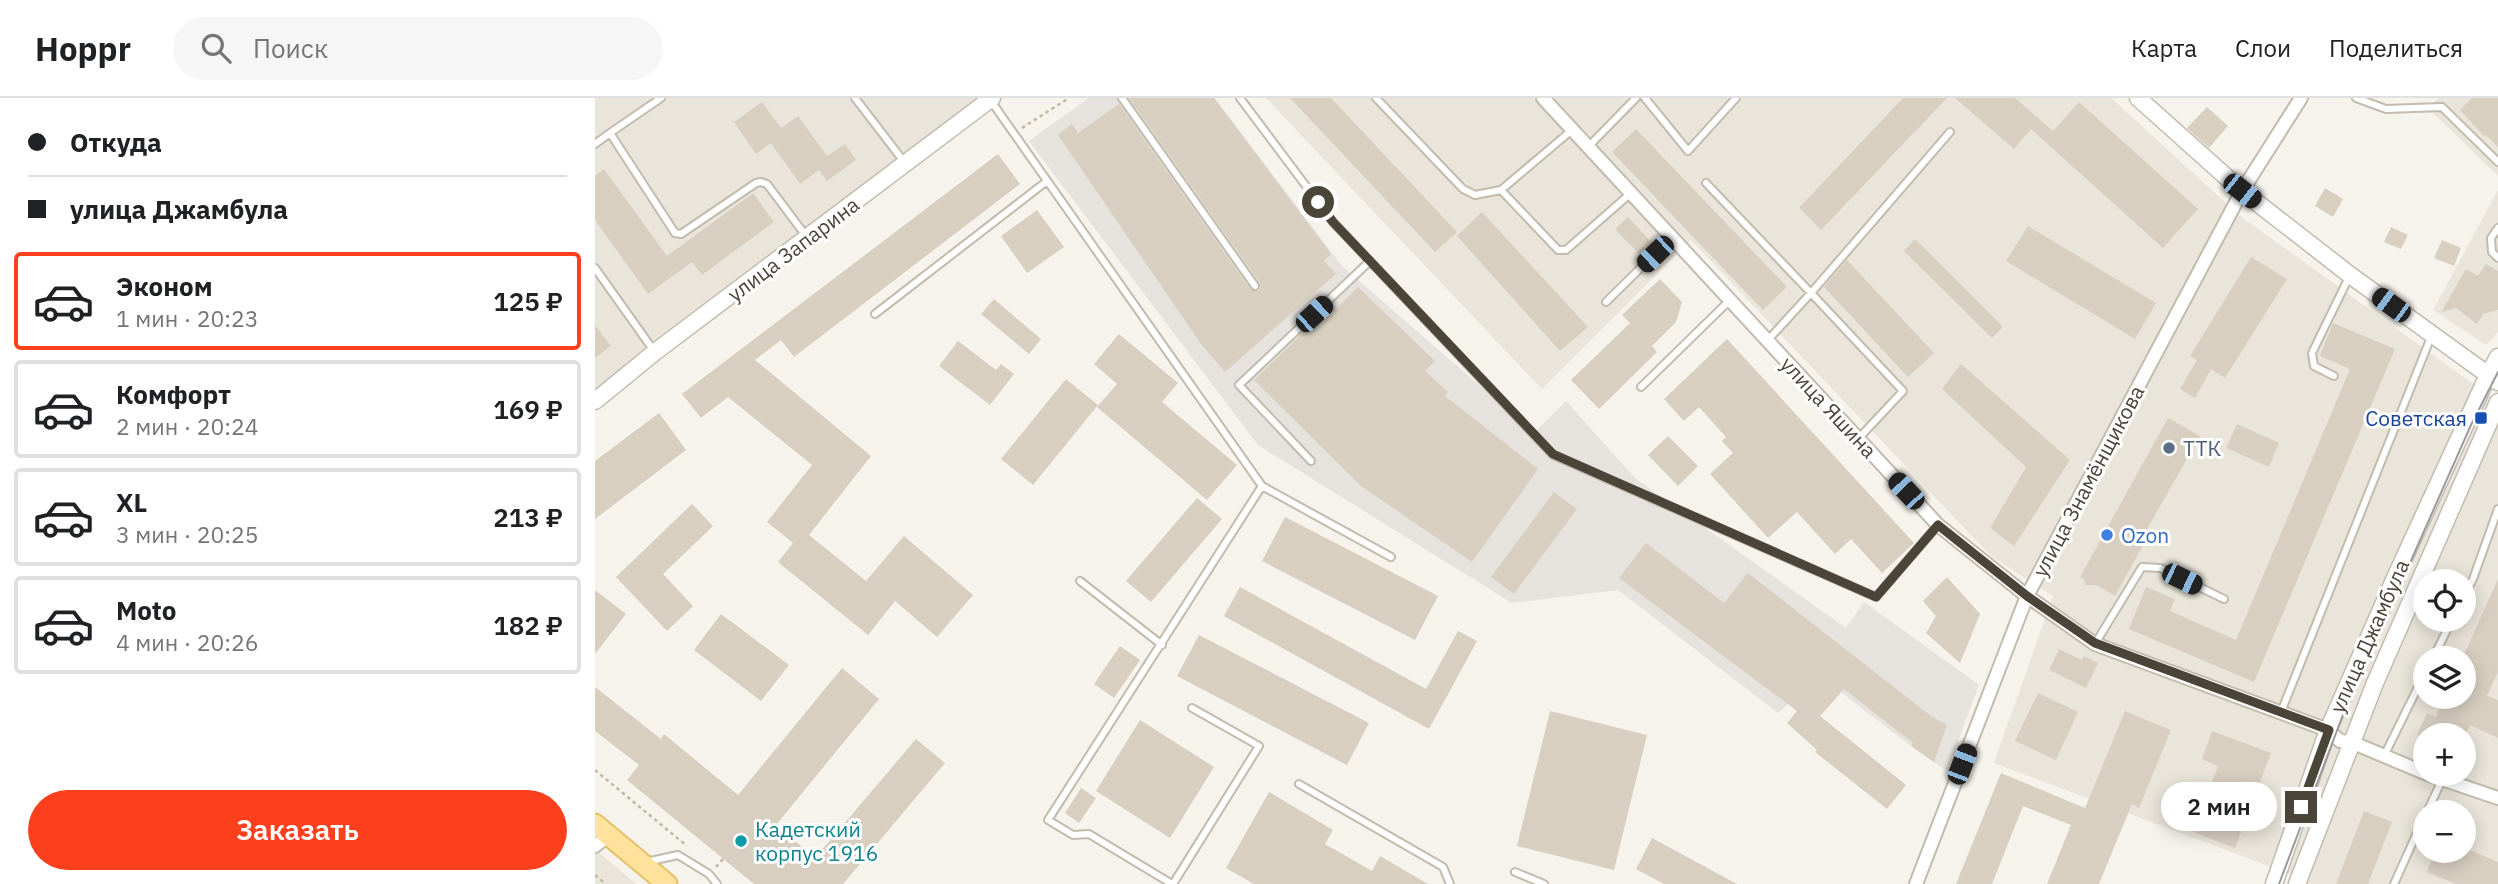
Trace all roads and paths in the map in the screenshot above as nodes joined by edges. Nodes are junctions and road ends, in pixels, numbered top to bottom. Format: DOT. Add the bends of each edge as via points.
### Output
graph roads {
  1 [pos="661,98"];
  2 [pos="855,98"];
  3 [pos="1069,98"];
  4 [pos="1122,98"];
  5 [pos="1240,98"];
  6 [pos="1376,98"];
  7 [pos="1543,98"];
  8 [pos="1636,98"];
  9 [pos="1645,98"];
  10 [pos="1736,98"];
  11 [pos="2138,98"];
  12 [pos="2301,98"];
  13 [pos="2356,98"];
  14 [pos="991,99"];
  15 [pos="1573,130"];
  16 [pos="1950,132"];
  17 [pos="610,133"];
  18 [pos="1013,134"];
  19 [pos="595,144"];
  20 [pos="1588,146"];
  21 [pos="2498,162"];
  22 [pos="906,165"];
  23 [pos="1047,181"];
  24 [pos="1706,183"];
  25 [pos="1501,190"];
  26 [pos="2242,191"];
  27 [pos="1630,193"];
  28 [pos="2498,228"];
  29 [pos="1672,237"];
  30 [pos="807,238"];
  31 [pos="2498,258"];
  32 [pos="1370,261"];
  33 [pos="595,268"];
  34 [pos="2350,275"];
  35 [pos="1255,286"];
  36 [pos="1811,293"];
  37 [pos="1730,300"];
  38 [pos="1605,302"];
  39 [pos="874,314"];
  40 [pos="2432,334"];
  41 [pos="1767,341"];
  42 [pos="655,352"];
  43 [pos="2498,357"];
  44 [pos="2335,376"];
  45 [pos="2493,378"];
  46 [pos="1641,387"];
  47 [pos="595,401"];
  48 [pos="2498,402"];
  49 [pos="1858,439"];
  50 [pos="1311,461"];
  51 [pos="1262,486"];
  52 [pos="2498,509"];
  53 [pos="1938,525"];
  54 [pos="1391,556"];
  55 [pos="2476,571"];
  56 [pos="1080,581"];
  57 [pos="2027,596"];
  58 [pos="2224,599"];
  59 [pos="2095,643"];
  60 [pos="1162,645"];
  61 [pos="2413,697"];
  62 [pos="1192,708"];
  63 [pos="2280,712"];
  64 [pos="2329,730"];
  65 [pos="2351,742"];
  66 [pos="2384,756"];
  67 [pos="2413,768"];
  68 [pos="595,770"];
  69 [pos="1299,784"];
  70 [pos="2460,786"];
  71 [pos="2498,799"];
  72 [pos="599,836"];
  73 [pos="2413,842"];
  74 [pos="694,852"];
  75 [pos="642,864"];
  76 [pos="1515,872"];
  77 [pos="595,875"];
  78 [pos="606,884"];
  79 [pos="667,884"];
  80 [pos="717,884"];
  81 [pos="1173,884"];
  82 [pos="1450,884"];
  83 [pos="1544,884"];
  84 [pos="1916,884"];
  85 [pos="2274,884"];
  86 [pos="2297,884"];
  87 [pos="2394,884"];
  1 -- 17 [label="lane"];
  2 -- 22 [label="lane"];
  3 -- 18 [label="path"];
  4 -- 35 [label="lane"];
  5 -- 32 [label="lane" via="1333,222"];
  6 -- 25 [label="lane" via="1463,189 1475,195"];
  7 -- 15 [label="street, улица Яшина"];
  8 -- 20 [label="lane"];
  9 -- 10 [label="lane" via="1688,151"];
  11 -- 26 [label="street"];
  12 -- 26 [label="street, улица Знамёнщикова"];
  13 -- 21 [label="lane" via="2386,109 2442,107"];
  14 -- 18 [label="lane"];
  14 -- 22 [label="street, улица Запарина"];
  15 -- 20 [label="street, улица Яшина"];
  15 -- 25 [label="lane"];
  16 -- 36 [label="lane"];
  17 -- 19 [label="lane"];
  17 -- 30 [label="lane" via="675,233 681,234 761,181"];
  18 -- 23 [label="lane"];
  20 -- 27 [label="street, улица Яшина"];
  22 -- 30 [label="street, улица Запарина"];
  23 -- 39 [label="lane"];
  23 -- 51 [label="lane"];
  24 -- 36 [label="lane"];
  25 -- 27 [label="lane" via="1561,251"];
  26 -- 34 [label="street"];
  26 -- 57 [label="street, улица Знамёнщикова"];
  27 -- 29 [label="street, улица Яшина"];
  28 -- 31 [label="lane" via="2491,238 2492,252"];
  29 -- 37 [label="street, улица Яшина"];
  29 -- 38 [label="lane"];
  30 -- 42 [label="street, улица Запарина"];
  32 -- 50 [label="lane" via="1239,385"];
  32 -- 53 [label="lane" via="1553,454 1876,597"];
  33 -- 42 [label="lane"];
  34 -- 40 [label="street"];
  34 -- 44 [label="lane" via="2312,352 2314,366"];
  36 -- 41 [label="lane"];
  36 -- 49 [label="lane" via="1903,391"];
  37 -- 41 [label="street, улица Яшина"];
  37 -- 46 [label="lane"];
  40 -- 45 [label="street"];
  40 -- 63 [label="lane"];
  41 -- 49 [label="street, улица Яшина"];
  42 -- 47 [label="street, улица Запарина"];
  43 -- 45 [label="street, улица Джамбула"];
  45 -- 64 [label="street, улица Джамбула" via="2393,580"];
  48 -- 65 [label="street, улица Джамбула"];
  49 -- 53 [label="street, улица Яшина"];
  51 -- 54 [label="lane"];
  51 -- 60 [label="lane"];
  52 -- 55 [label="lane"];
  53 -- 57 [label="street, улица Яшина"];
  56 -- 60 [label="lane"];
  57 -- 59 [label="street, улица Яшина"];
  57 -- 84 [label="street, улица Знамёнщикова"];
  58 -- 59 [label="lane" via="2160,568 2142,567"];
  59 -- 63 [label="street, улица Яшина"];
  60 -- 81 [label="lane" via="1048,820 1073,835 1089,834"];
  61 -- 66 [label="lane"];
  62 -- 81 [label="lane" via="1259,746"];
  63 -- 64 [label="street, улица Яшина"];
  64 -- 65 [label="street, улица Яшина" via="2340,741"];
  64 -- 85 [label="street, улица Джамбула"];
  65 -- 66 [label="street, улица Яшина"];
  65 -- 86 [label="street, улица Джамбула"];
  66 -- 67 [label="street, улица Яшина"];
  68 -- 74 [label="path"];
  69 -- 82 [label="lane" via="1443,867"];
  70 -- 71 [label="street, улица Яшина"];
  72 -- 75 [label="main road"];
  73 -- 87 [label="lane"];
  75 -- 79 [label="main road"];
  75 -- 80 [label="lane" via="678,855"];
  76 -- 83 [label="lane"];
  77 -- 78 [label="path"];
}
